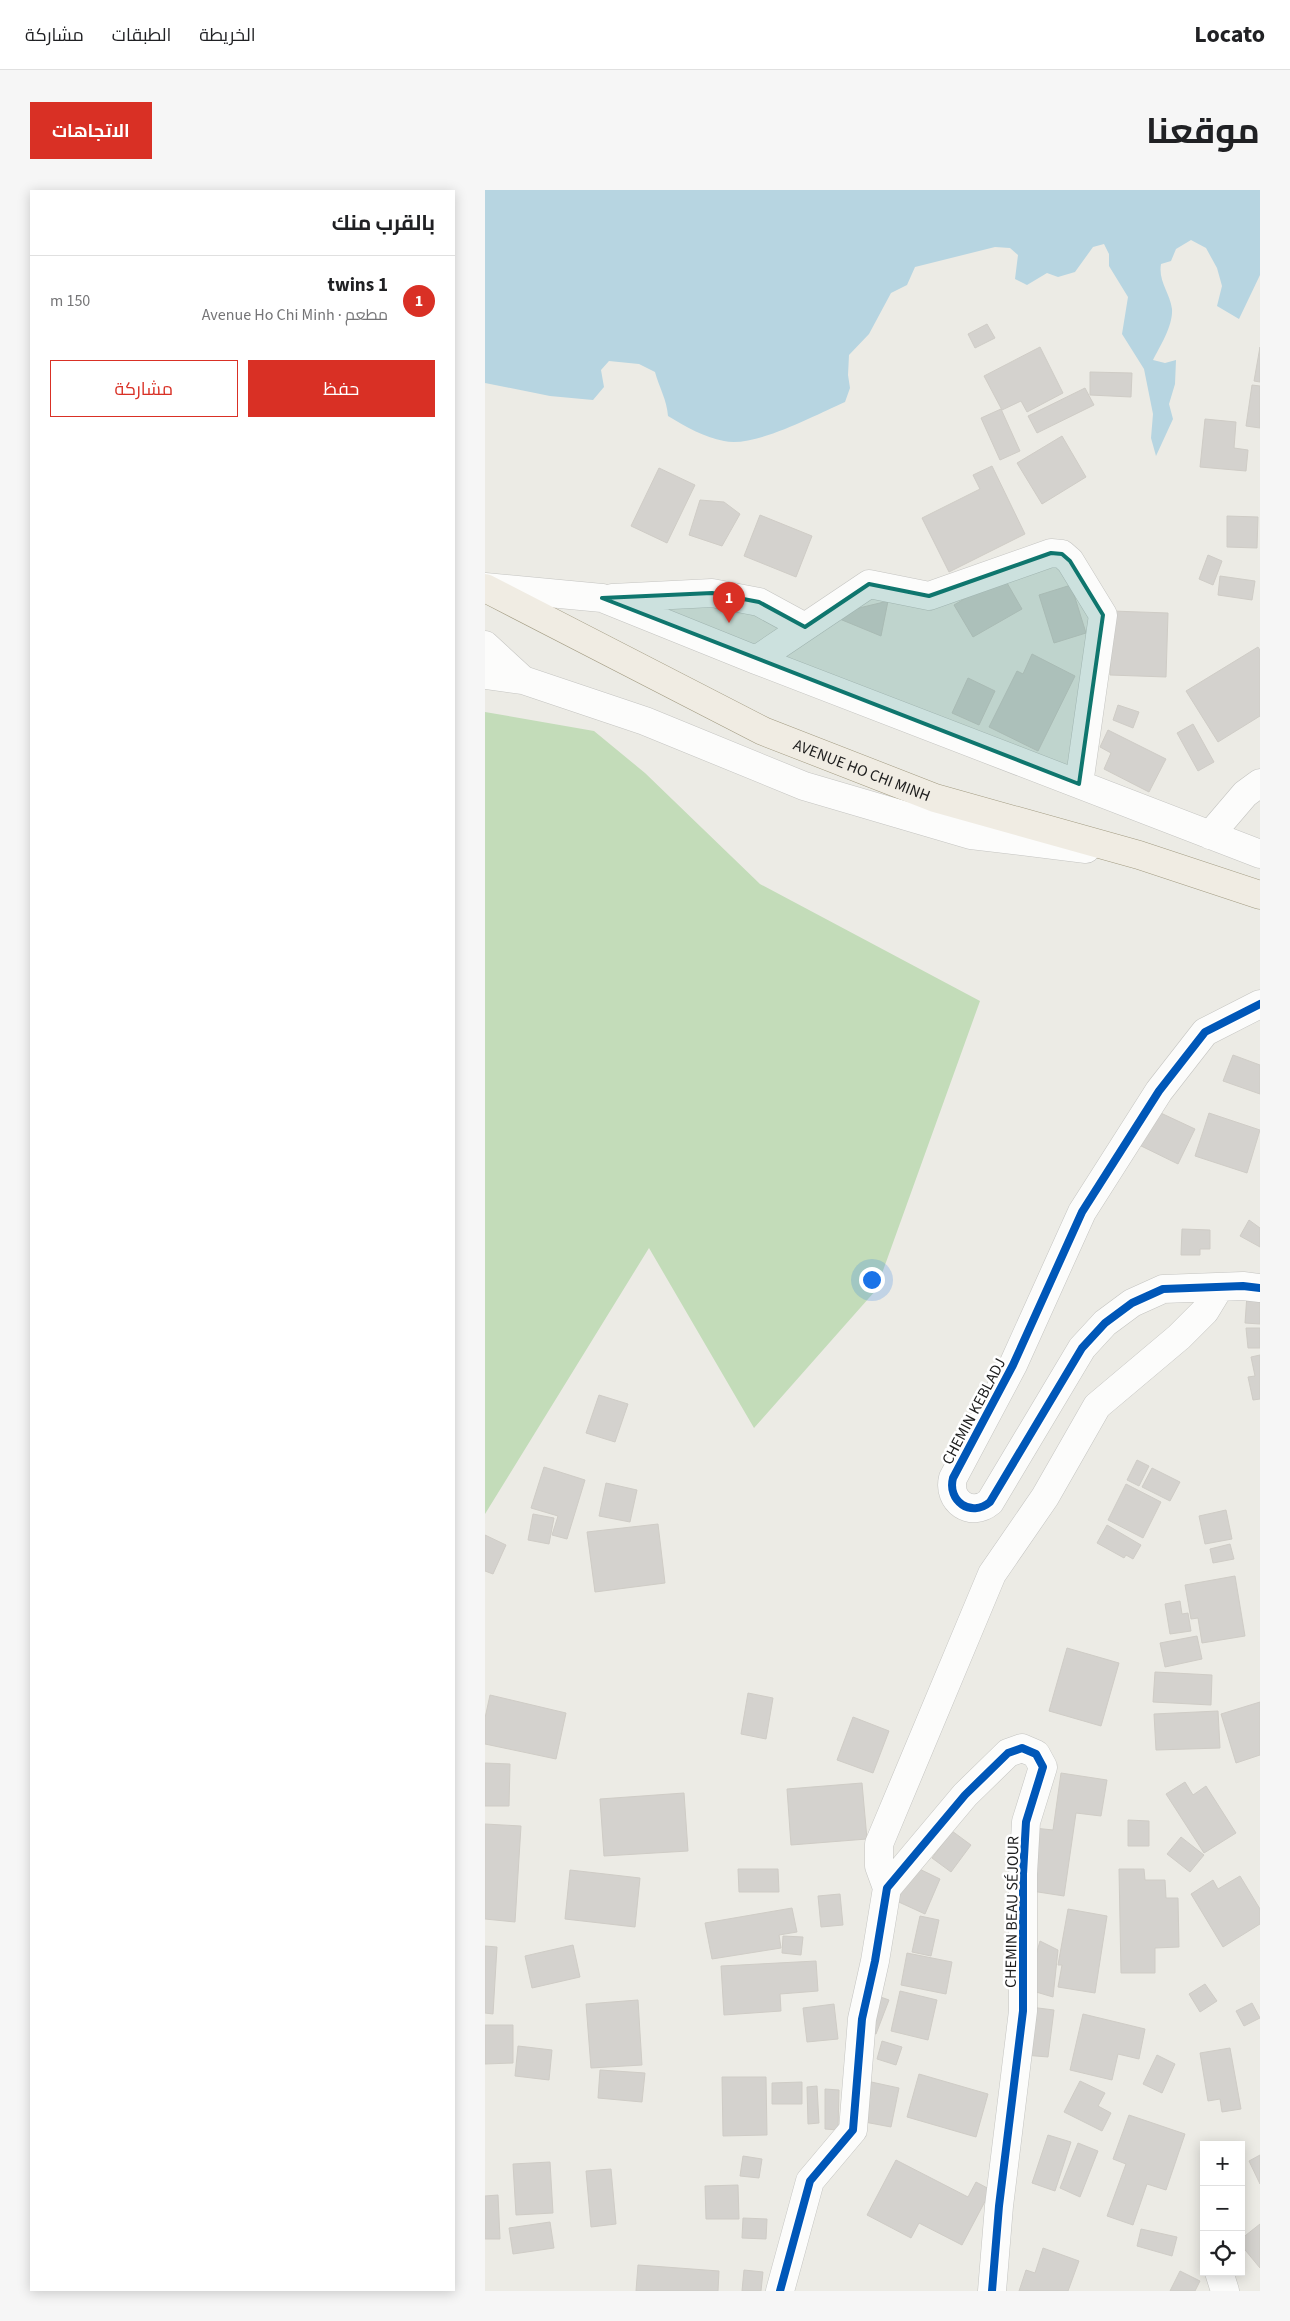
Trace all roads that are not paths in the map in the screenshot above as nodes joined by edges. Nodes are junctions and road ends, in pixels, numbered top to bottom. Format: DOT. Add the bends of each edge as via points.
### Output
graph roads {
  1 [pos="485,588"];
  2 [pos="602,598"];
  3 [pos="805,627"];
  4 [pos="485,646"];
  5 [pos="756,660"];
  6 [pos="485,675"];
  7 [pos="523,680"];
  8 [pos="1260,783"];
  9 [pos="1079,784"];
  10 [pos="1211,835"];
  11 [pos="1260,854"];
  12 [pos="1139,855"];
  13 [pos="1260,896"];
  14 [pos="1260,1004"];
  15 [pos="1219,1288"];
  16 [pos="1260,1288"];
  17 [pos="887,1888"];
  18 [pos="1220,2276"];
  19 [pos="780,2291"];
  20 [pos="992,2291"];
  21 [pos="1225,2291"];
  1 -- 2 [label="street"];
  1 -- 12 [label="main road, AVENUE HO CHI MINH" via="763,731 935,798"];
  2 -- 3 [label="street" via="712,593 759,602"];
  2 -- 5 [label="street"];
  3 -- 5 [label="street"];
  3 -- 9 [label="street" via="869,584 929,596 1051,553 1062,554 1070,561 1103,615"];
  4 -- 7 [label="street"];
  5 -- 9 [label="street"];
  6 -- 7 [label="street"];
  7 -- 12 [label="street" via="645,721 804,786 971,835"];
  8 -- 10 [label="street" via="1245,794"];
  9 -- 10 [label="street"];
  10 -- 11 [label="street"];
  12 -- 13 [label="main road, AVENUE HO CHI MINH"];
  14 -- 15 [label="street, CHEMIN KEBLADJ" via="1205,1032 1159,1090 1082,1212 1013,1365 953,1478 951,1488 957,1502 971,1509 981,1508 990,1502 1082,1348 1105,1323 1132,1303 1163,1289"];
  15 -- 16 [label="street, CHEMIN KEBLADJ"];
  15 -- 17 [label="street" via="1205,1312 1097,1406 1045,1497 992,1574 879,1844 879,1866"];
  17 -- 19 [label="street" via="862,2019 853,2130 810,2181"];
  17 -- 20 [label="street, CHEMIN BEAU SÉJOUR" via="965,1795 1008,1753 1022,1748 1036,1754 1043,1768 1026,1822 1023,2011"];
  18 -- 21 [label="street"];
}
